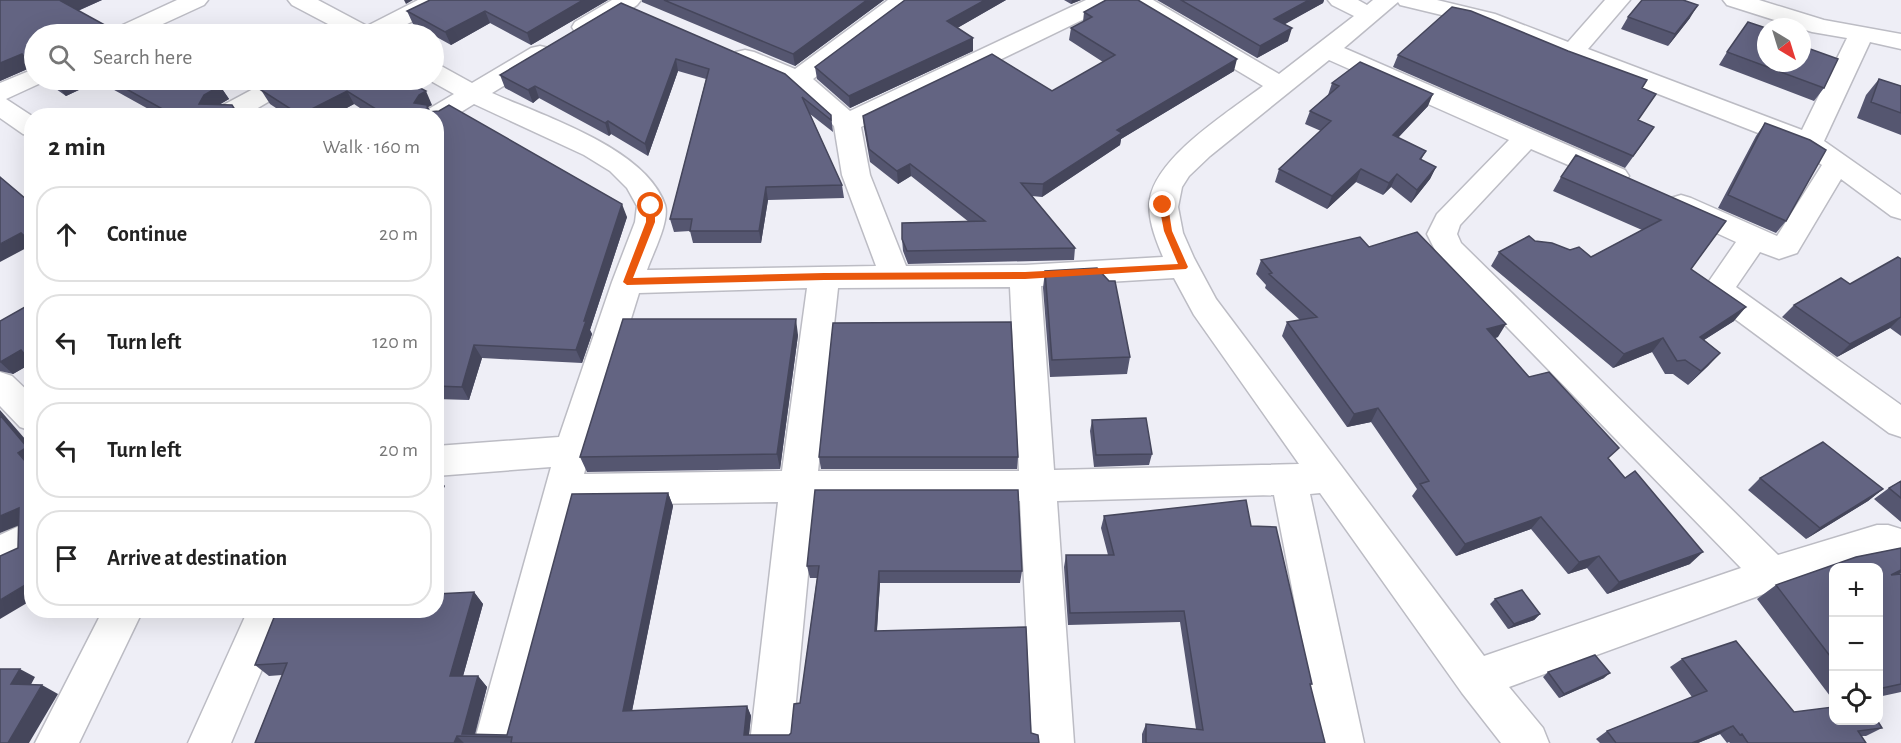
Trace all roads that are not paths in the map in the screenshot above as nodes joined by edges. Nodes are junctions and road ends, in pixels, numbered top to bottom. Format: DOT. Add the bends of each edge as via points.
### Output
graph roads {
  1 [pos="196,0"];
  2 [pos="436,0"];
  3 [pos="1105,0"];
  4 [pos="1136,0"];
  5 [pos="1340,0"];
  6 [pos="1408,0"];
  7 [pos="1618,0"];
  8 [pos="1735,0"];
  9 [pos="890,2"];
  10 [pos="316,3"];
  11 [pos="631,6"];
  12 [pos="1379,7"];
  13 [pos="144,24"];
  14 [pos="349,24"];
  15 [pos="389,24"];
  16 [pos="1862,33"];
  17 [pos="1901,42"];
  18 [pos="720,46"];
  19 [pos="1328,50"];
  20 [pos="1571,52"];
  21 [pos="444,78"];
  22 [pos="797,79"];
  23 [pos="24,81"];
  24 [pos="1280,85"];
  25 [pos="270,90"];
  26 [pos="0,93"];
  27 [pos="473,94"];
  28 [pos="0,106"];
  29 [pos="237,108"];
  30 [pos="444,111"];
  31 [pos="24,122"];
  32 [pos="847,123"];
  33 [pos="1527,137"];
  34 [pos="1809,143"];
  35 [pos="1837,163"];
  36 [pos="1901,209"];
  37 [pos="1754,238"];
  38 [pos="1183,267"];
  39 [pos="895,276"];
  40 [pos="1025,276"];
  41 [pos="824,277"];
  42 [pos="627,282"];
  43 [pos="0,385"];
  44 [pos="24,409"];
  45 [pos="1901,423"];
  46 [pos="572,451"];
  47 [pos="444,460"];
  48 [pos="1330,478"];
  49 [pos="1289,479"];
  50 [pos="798,486"];
  51 [pos="1036,486"];
  52 [pos="563,490"];
  53 [pos="24,541"];
  54 [pos="1901,550"];
  55 [pos="0,555"];
  56 [pos="1772,574"];
  57 [pos="120,618"];
  58 [pos="264,618"];
  59 [pos="1476,680"];
  60 [pos="56,743"];
  61 [pos="209,743"];
  62 [pos="495,743"];
  63 [pos="771,743"];
  64 [pos="1053,743"];
  65 [pos="1343,743"];
  66 [pos="1528,743"];
  1 -- 13 [label="street"];
  2 -- 15 [label="street"];
  3 -- 32 [label="street"];
  4 -- 24 [label="street"];
  5 -- 12 [label="street"];
  6 -- 20 [label="street" via="1475,15"];
  7 -- 20 [label="street"];
  8 -- 16 [label="street" via="1800,21"];
  9 -- 22 [label="street"];
  10 -- 14 [label="street"];
  11 -- 27 [label="street"];
  12 -- 19 [label="street"];
  16 -- 17 [label="street"];
  16 -- 34 [label="street"];
  18 -- 22 [label="street"];
  19 -- 24 [label="street"];
  19 -- 33 [label="street"];
  20 -- 34 [label="street"];
  21 -- 27 [label="street"];
  22 -- 32 [label="street"];
  23 -- 26 [label="street"];
  24 -- 38 [label="street" via="1191,157 1167,187 1163,205 1168,231"];
  25 -- 29 [label="street"];
  27 -- 30 [label="street"];
  27 -- 42 [label="street" via="594,149 620,165 638,183 651,206 650,222"];
  28 -- 31 [label="street"];
  32 -- 39 [label="street" via="856,175"];
  33 -- 37 [label="street"];
  33 -- 56 [label="street" via="1446,221 1442,234 1449,249"];
  34 -- 35 [label="street"];
  35 -- 36 [label="street"];
  35 -- 37 [label="street" via="1786,246 1779,249"];
  37 -- 45 [label="street" via="1720,286 1723,294"];
  38 -- 40 [label="street"];
  38 -- 48 [label="street" via="1206,307"];
  39 -- 40 [label="street"];
  39 -- 41 [label="street"];
  40 -- 51 [label="street"];
  41 -- 42 [label="street"];
  41 -- 50 [label="street"];
  42 -- 46 [label="street"];
  43 -- 44 [label="street"];
  46 -- 47 [label="street"];
  46 -- 52 [label="street"];
  48 -- 49 [label="street"];
  48 -- 59 [label="street"];
  49 -- 51 [label="street"];
  49 -- 65 [label="street"];
  50 -- 51 [label="street"];
  50 -- 52 [label="street"];
  50 -- 63 [label="street"];
  51 -- 64 [label="street"];
  52 -- 62 [label="street"];
  53 -- 55 [label="street"];
  54 -- 56 [label="street" via="1877,540"];
  56 -- 59 [label="street"];
  57 -- 60 [label="street"];
  58 -- 61 [label="street"];
  59 -- 66 [label="street"];
}
